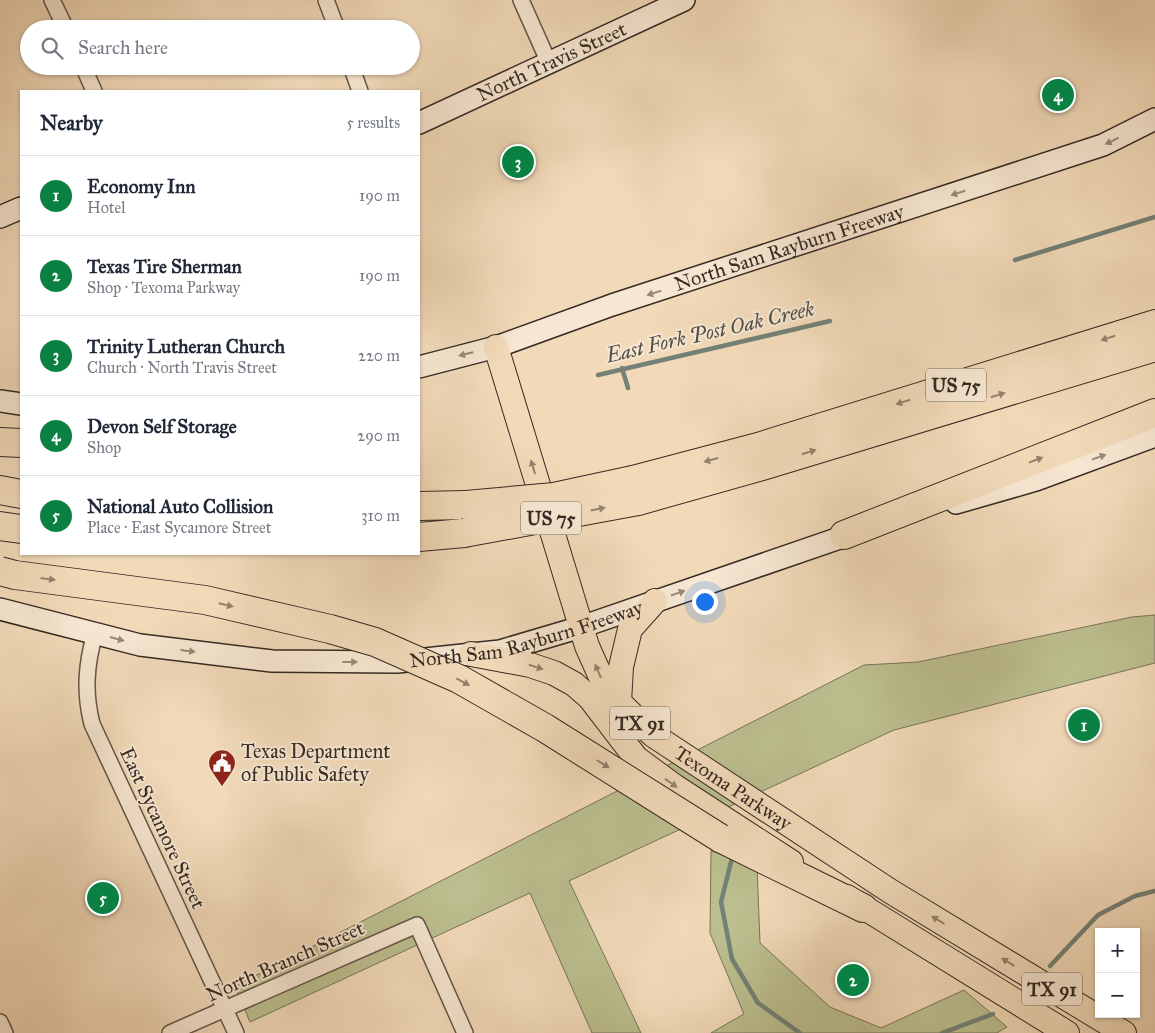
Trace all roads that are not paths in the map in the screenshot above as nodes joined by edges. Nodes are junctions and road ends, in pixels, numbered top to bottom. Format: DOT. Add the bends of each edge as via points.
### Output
graph roads {
  1 [pos="52,0"];
  2 [pos="326,0"];
  3 [pos="521,0"];
  4 [pos="684,0"];
  5 [pos="62,20"];
  6 [pos="334,20"];
  7 [pos="550,63"];
  8 [pos="87,75"];
  9 [pos="354,75"];
  10 [pos="94,90"];
  11 [pos="360,90"];
  12 [pos="1155,119"];
  13 [pos="420,123"];
  14 [pos="20,208"];
  15 [pos="0,217"];
  16 [pos="1155,324"];
  17 [pos="496,347"];
  18 [pos="1155,347"];
  19 [pos="420,367"];
  20 [pos="0,401"];
  21 [pos="20,404"];
  22 [pos="1155,413"];
  23 [pos="1155,436"];
  24 [pos="0,442"];
  25 [pos="20,443"];
  26 [pos="0,490"];
  27 [pos="635,491"];
  28 [pos="20,494"];
  29 [pos="420,506"];
  30 [pos="0,526"];
  31 [pos="20,529"];
  32 [pos="844,535"];
  33 [pos="420,537"];
  34 [pos="0,571"];
  35 [pos="655,601"];
  36 [pos="0,609"];
  37 [pos="582,627"];
  38 [pos="95,633"];
  39 [pos="471,654"];
  40 [pos="619,702"];
  41 [pos="863,908"];
  42 [pos="980,945"];
  43 [pos="954,962"];
  44 [pos="225,1009"];
  45 [pos="0,1022"];
  46 [pos="5,1033"];
  47 [pos="170,1033"];
  48 [pos="236,1033"];
  49 [pos="465,1033"];
  50 [pos="1067,1033"];
  51 [pos="1124,1033"];
  1 -- 5 [label="street"];
  2 -- 6 [label="street"];
  3 -- 7 [label="street"];
  4 -- 7 [label="main road, North Travis Street"];
  7 -- 13 [label="main road, North Travis Street"];
  8 -- 10 [label="street"];
  9 -- 11 [label="street"];
  12 -- 17 [label="main road, North Sam Rayburn Freeway, one-way" via="1103,145 612,305"];
  14 -- 15 [label="main road"];
  16 -- 27 [label="highway, US 75, one-way" via="758,447"];
  17 -- 19 [label="main road, North Sam Rayburn Freeway, one-way"];
  37 -- 17 [label="main road, Texoma Parkway / TX 91, one-way"];
  27 -- 18 [label="highway, US 75, one-way" via="771,463"];
  20 -- 21 [label="main road"];
  32 -- 22 [label="highway, one-way"];
  32 -- 23 [label="main road, North Sam Rayburn Freeway, one-way" via="1036,480"];
  24 -- 25 [label="highway"];
  26 -- 28 [label="highway"];
  27 -- 29 [label="highway, US 75, bridge"];
  33 -- 27 [label="highway, US 75, one-way, bridge" via="464,533"];
  30 -- 31 [label="highway"];
  35 -- 32 [label="main road, North Sam Rayburn Freeway, one-way"];
  34 -- 41 [label="highway, TX 91, one-way, bridge" via="205,600 375,642 459,679 720,838"];
  35 -- 37 [label="main road, North Sam Rayburn Freeway"];
  35 -- 40 [label="main road" via="630,629 621,667"];
  36 -- 38 [label="main road, North Sam Rayburn Freeway"];
  37 -- 39 [label="main road, North Sam Rayburn Freeway" via="500,651"];
  40 -- 37 [label="main road, Texoma Parkway / TX 91, one-way" via="603,682"];
  38 -- 39 [label="main road, North Sam Rayburn Freeway, one-way" via="140,645 272,661 397,662"];
  38 -- 44 [label="street, East Sycamore Street" via="86,684 92,724"];
  39 -- 41 [label="main road, Texoma Parkway / TX 91, one-way" via="530,665 574,684 590,698 636,758"];
  42 -- 40 [label="main road, Texoma Parkway / TX 91, one-way" via="653,735"];
  41 -- 43 [label="main road, Texoma Parkway / TX 91"];
  42 -- 43 [label="main road"];
  51 -- 42 [label="main road, Texoma Parkway / TX 91, one-way"];
  43 -- 50 [label="main road, Texoma Parkway / TX 91"];
  44 -- 47 [label="street, North Branch Street"];
  44 -- 48 [label="street, East Sycamore Street"];
  44 -- 49 [label="street, North Branch Street" via="417,925"];
  45 -- 46 [label="street"];
}
